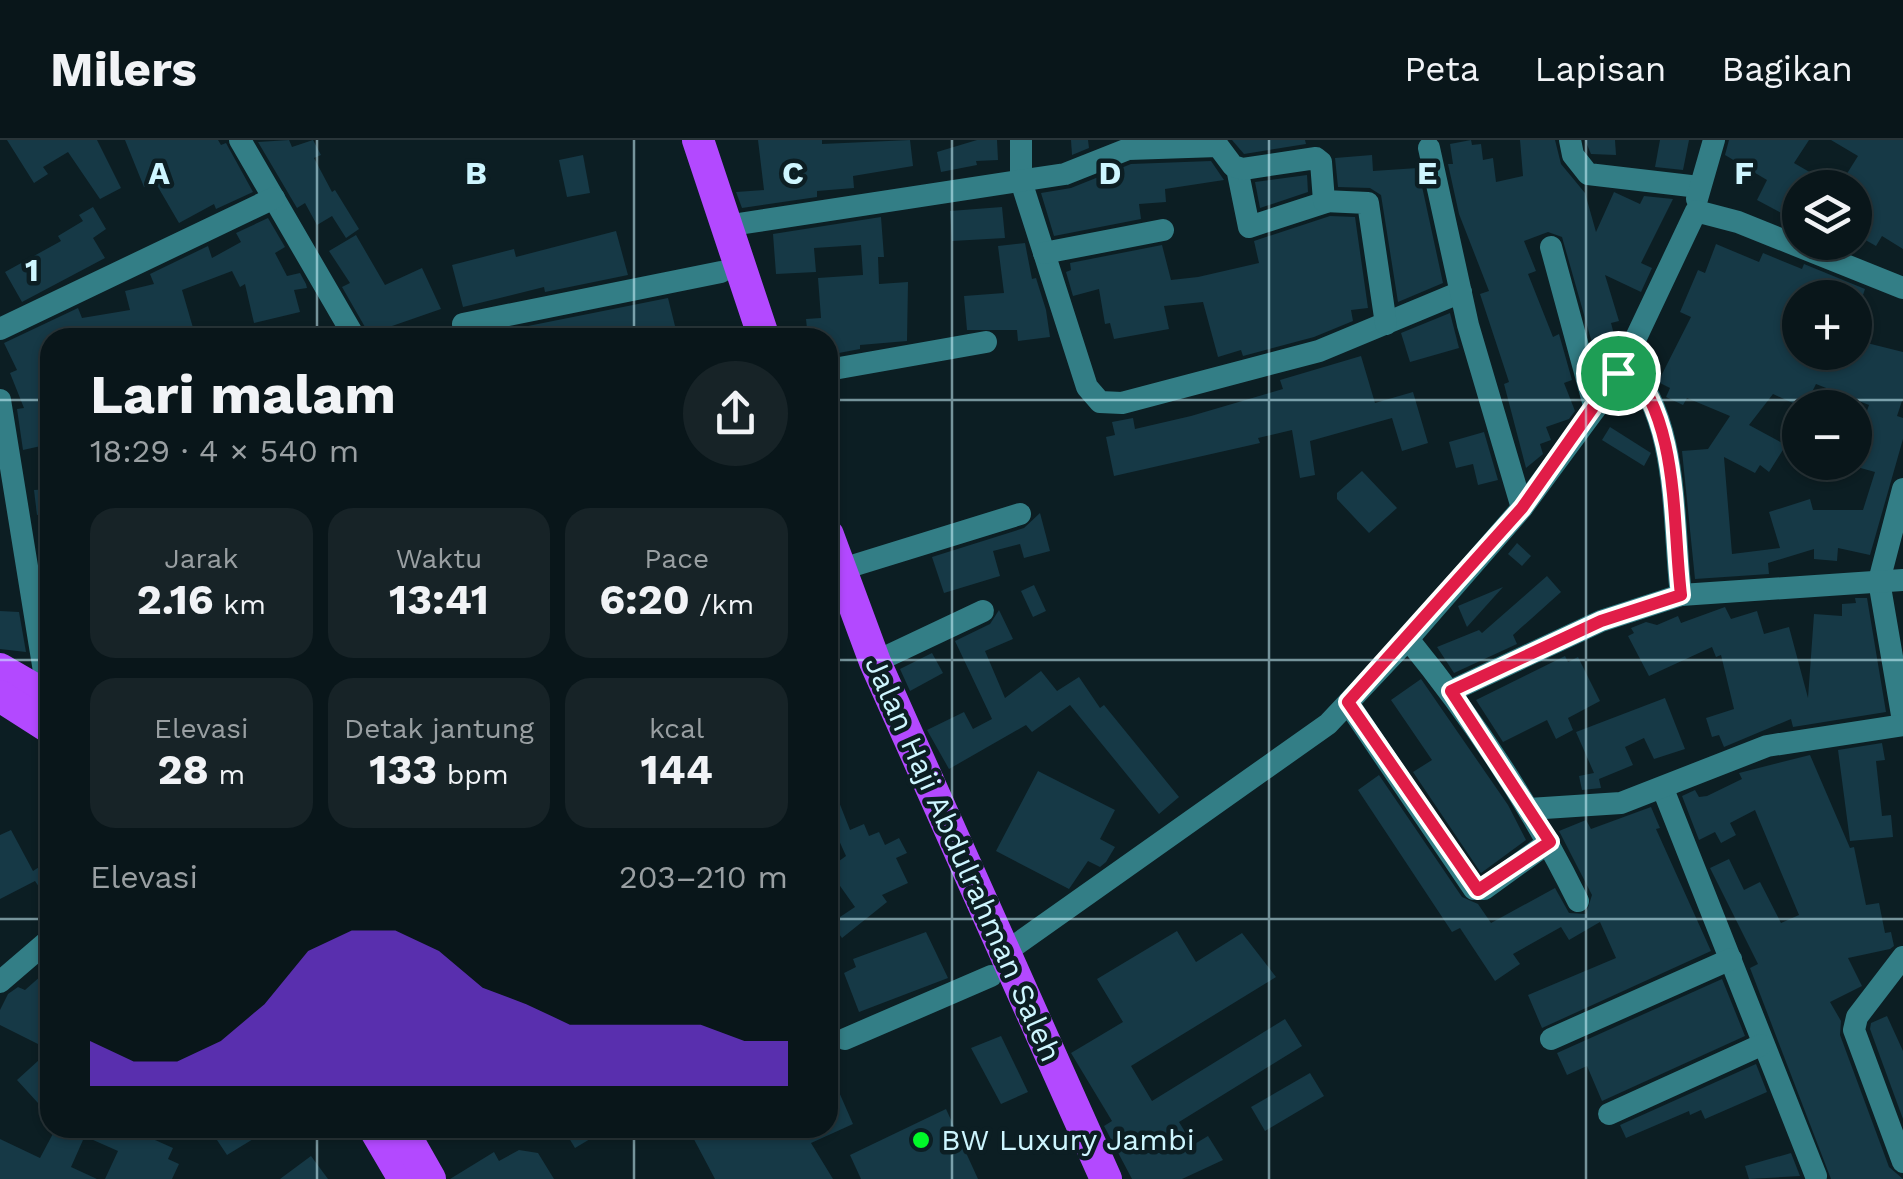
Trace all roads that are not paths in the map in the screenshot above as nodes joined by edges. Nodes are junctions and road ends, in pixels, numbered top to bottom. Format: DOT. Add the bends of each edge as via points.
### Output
graph roads {
  1 [pos="240,140"];
  2 [pos="680,140"];
  3 [pos="698,140"];
  4 [pos="1021,140"];
  5 [pos="1570,140"];
  6 [pos="1714,140"];
  7 [pos="1428,148"];
  8 [pos="1237,168"];
  9 [pos="1021,181"];
  10 [pos="1699,187"];
  11 [pos="274,198"];
  12 [pos="1326,202"];
  13 [pos="1696,211"];
  14 [pos="725,226"];
  15 [pos="1163,230"];
  16 [pos="1552,247"];
  17 [pos="1044,253"];
  18 [pos="722,272"];
  19 [pos="1903,288"];
  20 [pos="1461,292"];
  21 [pos="463,324"];
  22 [pos="1386,324"];
  23 [pos="349,328"];
  24 [pos="740,328"];
  25 [pos="761,328"];
  26 [pos="0,329"];
  27 [pos="986,342"];
  28 [pos="1625,362"];
  29 [pos="838,368"];
  30 [pos="0,400"];
  31 [pos="1594,409"];
  32 [pos="1903,489"];
  33 [pos="1522,508"];
  34 [pos="1020,514"];
  35 [pos="40,577"];
  36 [pos="838,579"];
  37 [pos="1903,580"];
  38 [pos="1879,581"];
  39 [pos="838,591"];
  40 [pos="838,593"];
  41 [pos="1681,595"];
  42 [pos="983,611"];
  43 [pos="1408,638"];
  44 [pos="875,662"];
  45 [pos="0,668"];
  46 [pos="1451,691"];
  47 [pos="0,696"];
  48 [pos="40,700"];
  49 [pos="1348,702"];
  50 [pos="40,705"];
  51 [pos="1903,723"];
  52 [pos="1663,789"];
  53 [pos="1530,809"];
  54 [pos="1550,842"];
  55 [pos="967,896"];
  56 [pos="1578,901"];
  57 [pos="40,948"];
  58 [pos="1903,957"];
  59 [pos="1732,959"];
  60 [pos="997,965"];
  61 [pos="0,982"];
  62 [pos="845,1039"];
  63 [pos="1551,1039"];
  64 [pos="1761,1045"];
  65 [pos="1609,1114"];
  66 [pos="380,1138"];
  67 [pos="406,1138"];
  68 [pos="1903,1162"];
  69 [pos="1816,1176"];
  70 [pos="404,1179"];
  71 [pos="430,1179"];
  72 [pos="1084,1179"];
  73 [pos="1106,1179"];
  1 -- 11 [label="street"];
  2 -- 18 [label="highway"];
  3 -- 14 [label="highway"];
  4 -- 9 [label="street"];
  5 -- 10 [label="street" via="1588,174"];
  6 -- 10 [label="street"];
  7 -- 20 [label="street"];
  8 -- 9 [label="street" via="1218,146 1128,149 1094,166"];
  8 -- 12 [label="street" via="1319,159"];
  8 -- 12 [label="street" via="1249,226"];
  9 -- 14 [label="street"];
  9 -- 17 [label="street"];
  10 -- 13 [label="street"];
  11 -- 23 [label="street"];
  11 -- 26 [label="street"];
  12 -- 22 [label="street" via="1368,203"];
  13 -- 19 [label="street"];
  13 -- 28 [label="street"];
  14 -- 25 [label="highway"];
  15 -- 17 [label="street"];
  16 -- 31 [label="street"];
  17 -- 22 [label="street" via="1087,388 1110,404 1320,351"];
  18 -- 21 [label="street"];
  18 -- 24 [label="highway"];
  20 -- 22 [label="street"];
  20 -- 33 [label="street"];
  27 -- 29 [label="street"];
  28 -- 31 [label="street"];
  28 -- 41 [label="street" via="1644,382 1658,414"];
  30 -- 35 [label="street"];
  31 -- 33 [label="street"];
  32 -- 38 [label="street"];
  33 -- 43 [label="street"];
  34 -- 36 [label="street"];
  37 -- 38 [label="street"];
  38 -- 41 [label="street"];
  38 -- 51 [label="street"];
  39 -- 44 [label="highway, Jalan Haji Abdulrahman Saleh"];
  40 -- 55 [label="highway, Jalan Haji Abdulrahman Saleh"];
  41 -- 46 [label="street" via="1601,621"];
  42 -- 44 [label="street"];
  43 -- 46 [label="street"];
  43 -- 49 [label="street"];
  44 -- 55 [label="highway, Jalan Haji Abdulrahman Saleh"];
  45 -- 48 [label="highway"];
  46 -- 53 [label="street"];
  47 -- 50 [label="highway"];
  49 -- 54 [label="street" via="1474,889 1484,889"];
  49 -- 60 [label="street" via="1328,724"];
  51 -- 52 [label="street" via="1767,746"];
  52 -- 53 [label="street" via="1604,805"];
  52 -- 59 [label="street"];
  53 -- 54 [label="street"];
  54 -- 56 [label="street"];
  55 -- 60 [label="highway, Jalan Haji Abdulrahman Saleh"];
  57 -- 61 [label="street"];
  58 -- 68 [label="street" via="1854,1030"];
  59 -- 63 [label="street"];
  59 -- 64 [label="street"];
  60 -- 62 [label="street"];
  60 -- 72 [label="highway, Jalan Haji Abdulrahman Saleh"];
  60 -- 73 [label="highway, Jalan Haji Abdulrahman Saleh"];
  64 -- 65 [label="street"];
  64 -- 69 [label="street"];
  66 -- 70 [label="highway"];
  67 -- 71 [label="highway"];
}
